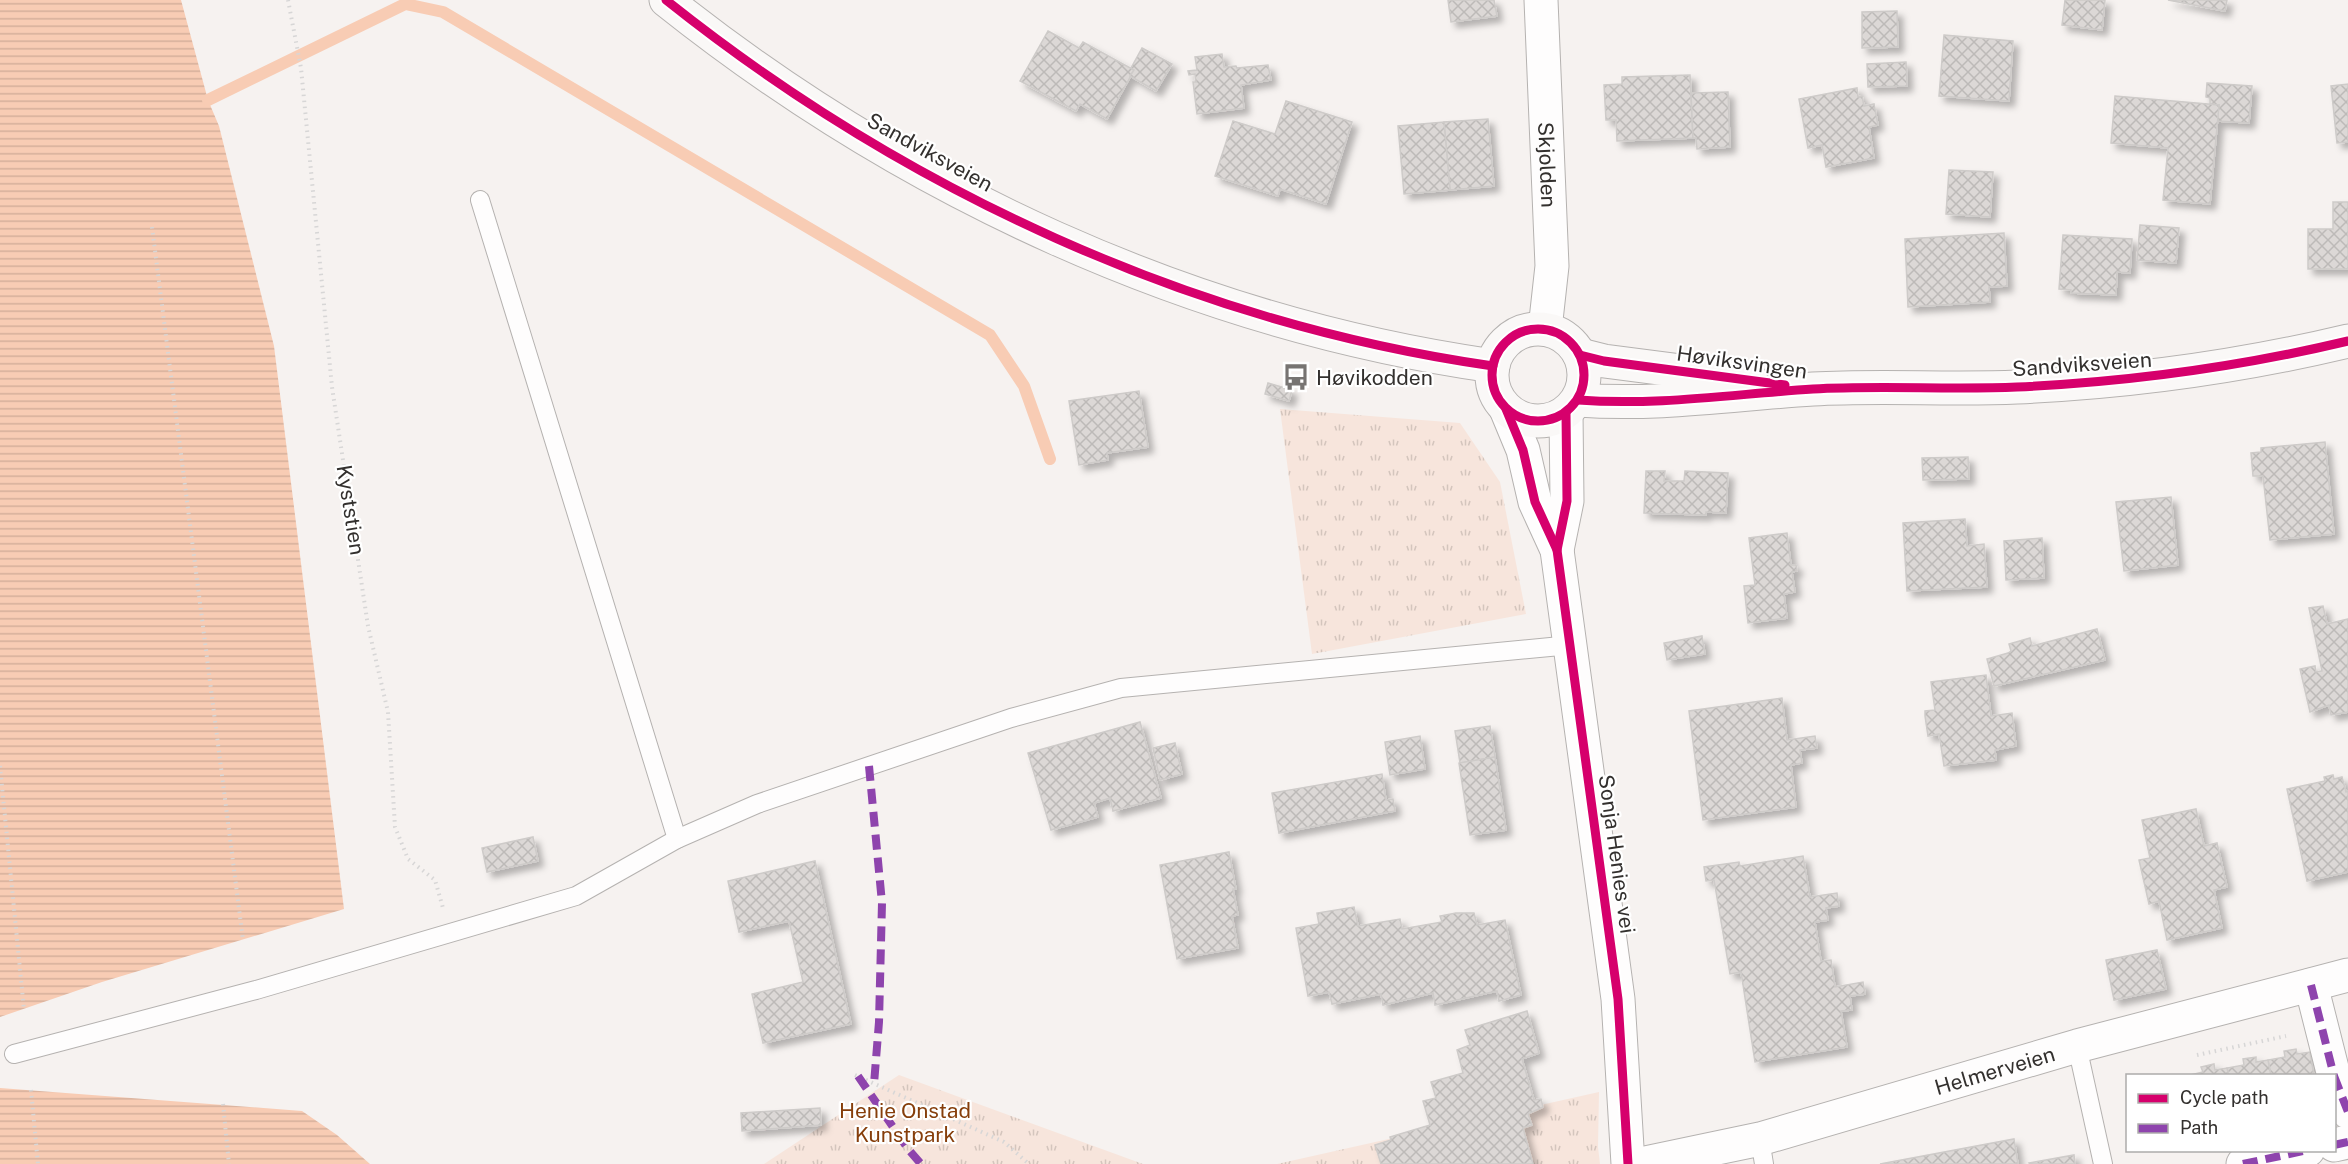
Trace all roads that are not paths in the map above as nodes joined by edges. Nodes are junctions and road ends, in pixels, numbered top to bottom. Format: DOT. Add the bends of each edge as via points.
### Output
graph roads {
  1 [pos="666,0"];
  2 [pos="1541,0"];
  3 [pos="480,200"];
  4 [pos="1545,329"];
  5 [pos="2348,341"];
  6 [pos="1580,355"];
  7 [pos="1493,366"];
  8 [pos="1815,389"];
  9 [pos="1572,406"];
  10 [pos="1506,409"];
  11 [pos="1557,550"];
  12 [pos="1571,645"];
  13 [pos="676,839"];
  14 [pos="2348,975"];
  15 [pos="2311,985"];
  16 [pos="2077,1046"];
  17 [pos="14,1054"];
  18 [pos="2334,1074"];
  19 [pos="2336,1081"];
  20 [pos="2348,1112"];
  21 [pos="1762,1152"];
  22 [pos="2299,1152"];
  23 [pos="1628,1164"];
  24 [pos="1641,1164"];
  25 [pos="2103,1164"];
  26 [pos="2242,1164"];
  1 -- 7 [label="main road, Sandviksveien" via="756,68 872,142 1043,233 1199,297 1369,343"];
  2 -- 4 [label="street, Skjolden" via="1552,266"];
  3 -- 13 [label="lane"];
  4 -- 6 [label="main road" via="1570,341"];
  4 -- 7 [label="main road" via="1523,331 1507,341"];
  5 -- 8 [label="main road, Sandviksveien" via="2263,361 2152,378 2016,387"];
  6 -- 8 [label="main road, Høviksvingen"];
  6 -- 9 [label="main road" via="1585,378"];
  7 -- 10 [label="main road" via="1492,384"];
  8 -- 9 [label="main road, Høviksvingen"];
  9 -- 10 [label="main road" via="1540,422"];
  9 -- 11 [label="street, Sonja Henies vei" via="1567,501"];
  10 -- 11 [label="street, Sonja Henies vei" via="1523,450 1535,502"];
  11 -- 12 [label="street, Sonja Henies vei"];
  12 -- 13 [label="lane" via="1120,688 1011,718 757,804"];
  12 -- 23 [label="street, Sonja Henies vei" via="1618,999"];
  13 -- 17 [label="lane" via="576,896 256,990"];
  14 -- 15 [label="street, Helmerveien"];
  15 -- 16 [label="street, Helmerveien"];
  15 -- 18 [label="street"];
  16 -- 21 [label="street, Helmerveien"];
  16 -- 25 [label="lane"];
  19 -- 20 [label="street"];
  21 -- 24 [label="street, Helmerveien"];
  22 -- 26 [label="street"];
}
